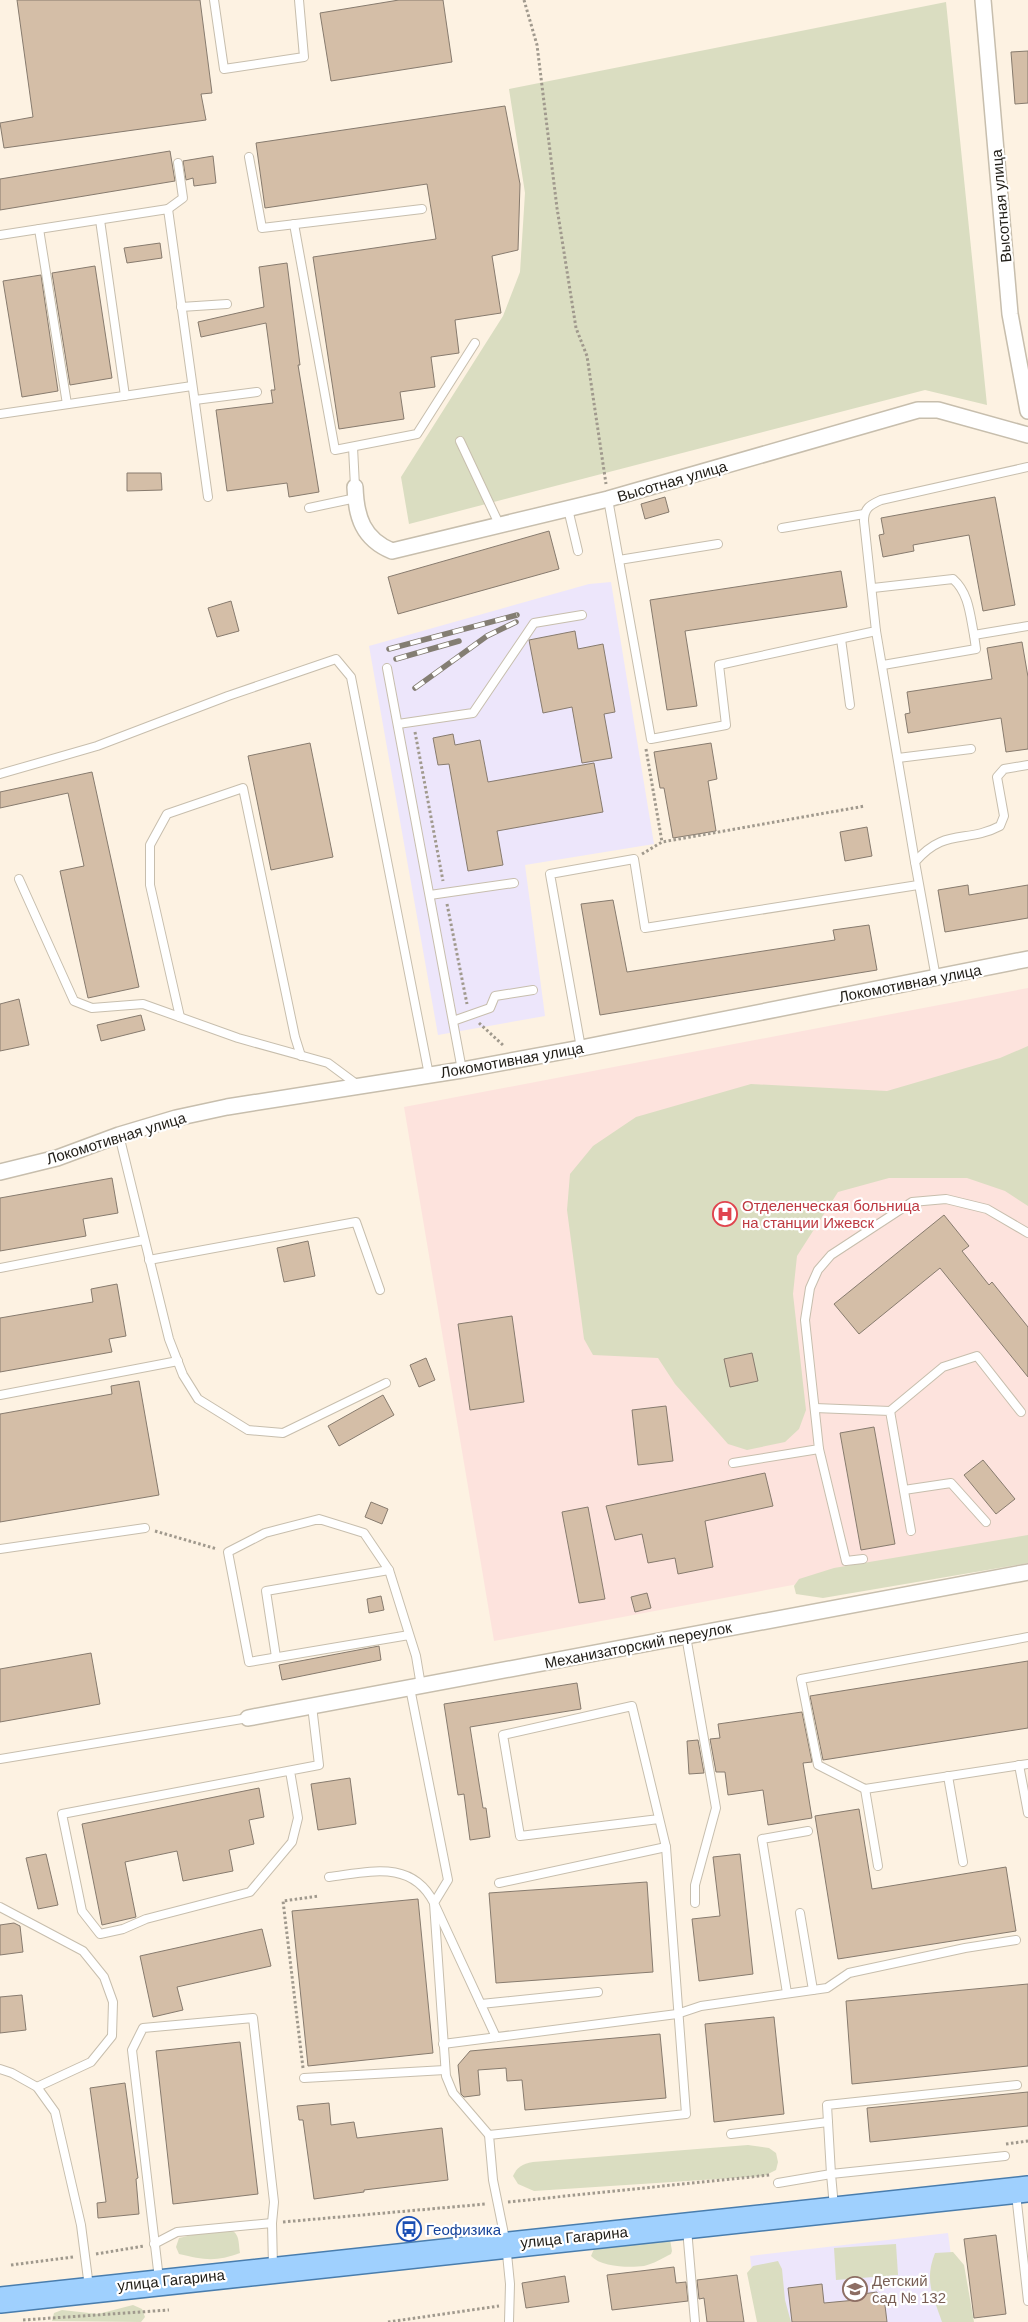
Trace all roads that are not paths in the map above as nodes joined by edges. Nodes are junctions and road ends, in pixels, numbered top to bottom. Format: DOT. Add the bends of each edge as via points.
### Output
graph roads {
  1 [pos="214,0"];
  2 [pos="299,0"];
  3 [pos="983,0"];
  4 [pos="249,157"];
  5 [pos="178,163"];
  6 [pos="168,209"];
  7 [pos="422,209"];
  8 [pos="100,220"];
  9 [pos="294,224"];
  10 [pos="39,229"];
  11 [pos="0,235"];
  12 [pos="227,304"];
  13 [pos="181,307"];
  14 [pos="475,343"];
  15 [pos="192,386"];
  16 [pos="257,392"];
  17 [pos="125,396"];
  18 [pos="195,400"];
  19 [pos="67,404"];
  20 [pos="1028,411"];
  21 [pos="0,414"];
  22 [pos="1028,435"];
  23 [pos="460,441"];
  24 [pos="353,446"];
  25 [pos="1028,467"];
  26 [pos="355,492"];
  27 [pos="208,497"];
  28 [pos="608,499"];
  29 [pos="309,508"];
  30 [pos="568,509"];
  31 [pos="864,514"];
  32 [pos="500,526"];
  33 [pos="782,528"];
  34 [pos="718,544"];
  35 [pos="578,551"];
  36 [pos="619,560"];
  37 [pos="873,588"];
  38 [pos="582,615"];
  39 [pos="1028,626"];
  40 [pos="876,631"];
  41 [pos="974,635"];
  42 [pos="841,639"];
  43 [pos="883,665"];
  44 [pos="387,668"];
  45 [pos="850,705"];
  46 [pos="398,724"];
  47 [pos="971,749"];
  48 [pos="898,758"];
  49 [pos="1028,765"];
  50 [pos="0,774"];
  51 [pos="915,862"];
  52 [pos="19,880"];
  53 [pos="514,883"];
  54 [pos="918,885"];
  55 [pos="430,896"];
  56 [pos="1028,958"];
  57 [pos="936,978"];
  58 [pos="532,990"];
  59 [pos="180,1017"];
  60 [pos="453,1021"];
  61 [pos="581,1048"];
  62 [pos="301,1056"];
  63 [pos="462,1070"];
  64 [pos="429,1075"];
  65 [pos="359,1086"];
  66 [pos="119,1135"];
  67 [pos="0,1172"];
  68 [pos="1028,1233"];
  69 [pos="144,1240"];
  70 [pos="149,1260"];
  71 [pos="0,1268"];
  72 [pos="380,1290"];
  73 [pos="178,1361"];
  74 [pos="386,1384"];
  75 [pos="0,1395"];
  76 [pos="815,1408"];
  77 [pos="890,1411"];
  78 [pos="1021,1412"];
  79 [pos="819,1449"];
  80 [pos="733,1463"];
  81 [pos="904,1490"];
  82 [pos="986,1522"];
  83 [pos="145,1528"];
  84 [pos="911,1531"];
  85 [pos="0,1549"];
  86 [pos="863,1559"];
  87 [pos="390,1570"];
  88 [pos="1028,1572"];
  89 [pos="409,1634"];
  90 [pos="686,1636"];
  91 [pos="1028,1637"];
  92 [pos="276,1657"];
  93 [pos="415,1687"];
  94 [pos="312,1706"];
  95 [pos="248,1718"];
  96 [pos="0,1759"];
  97 [pos="1028,1764"];
  98 [pos="1019,1765"];
  99 [pos="290,1771"];
  100 [pos="948,1776"];
  101 [pos="865,1789"];
  102 [pos="1028,1813"];
  103 [pos="659,1819"];
  104 [pos="808,1831"];
  105 [pos="666,1847"];
  106 [pos="963,1862"];
  107 [pos="878,1866"];
  108 [pos="329,1877"];
  109 [pos="499,1883"];
  110 [pos="434,1902"];
  111 [pos="695,1903"];
  112 [pos="0,1906"];
  113 [pos="800,1913"];
  114 [pos="1016,1940"];
  115 [pos="813,1990"];
  116 [pos="598,1992"];
  117 [pos="787,1993"];
  118 [pos="481,2004"];
  119 [pos="677,2014"];
  120 [pos="496,2037"];
  121 [pos="443,2044"];
  122 [pos="0,2069"];
  123 [pos="445,2070"];
  124 [pos="304,2078"];
  125 [pos="1017,2085"];
  126 [pos="37,2087"];
  127 [pos="828,2122"];
  128 [pos="731,2134"];
  129 [pos="489,2136"];
  130 [pos="1006,2156"];
  131 [pos="831,2174"];
  132 [pos="778,2183"];
  133 [pos="1022,2190"];
  134 [pos="834,2209"];
  135 [pos="272,2223"];
  136 [pos="687,2225"];
  137 [pos="154,2244"];
  138 [pos="506,2244"];
  139 [pos="273,2269"];
  140 [pos="160,2281"];
  141 [pos="89,2290"];
  142 [pos="0,2300"];
  143 [pos="1028,2301"];
  144 [pos="509,2322"];
  145 [pos="695,2322"];
  1 -- 2 [label="lane" via="224,69 304,57"];
  3 -- 20 [label="street, Высотная улица" via="1010,314"];
  4 -- 9 [label="lane" via="262,228"];
  5 -- 6 [label="lane" via="182,198"];
  6 -- 8 [label="lane"];
  6 -- 13 [label="lane"];
  7 -- 9 [label="lane"];
  8 -- 10 [label="lane"];
  8 -- 17 [label="lane"];
  9 -- 24 [label="lane" via="335,450"];
  10 -- 11 [label="lane"];
  10 -- 19 [label="lane"];
  12 -- 13 [label="lane"];
  13 -- 15 [label="lane"];
  14 -- 24 [label="lane" via="416,434"];
  15 -- 17 [label="lane"];
  15 -- 18 [label="lane"];
  16 -- 18 [label="lane"];
  17 -- 19 [label="lane"];
  18 -- 27 [label="lane"];
  19 -- 21 [label="lane"];
  22 -- 28 [label="street, Высотная улица" via="938,410 918,410"];
  23 -- 32 [label="lane"];
  24 -- 26 [label="lane"];
  25 -- 31 [label="lane" via="881,500 867,507"];
  26 -- 29 [label="lane"];
  26 -- 32 [label="street, Высотная улица" via="360,522 375,542 392,551"];
  28 -- 30 [label="street, Высотная улица"];
  28 -- 36 [label="lane"];
  30 -- 32 [label="street, Высотная улица"];
  30 -- 35 [label="lane"];
  31 -- 33 [label="lane"];
  31 -- 37 [label="lane"];
  34 -- 36 [label="lane"];
  36 -- 42 [label="lane" via="651,739 726,725 719,665"];
  37 -- 40 [label="lane"];
  37 -- 41 [label="lane" via="953,579 967,597"];
  38 -- 46 [label="lane" via="534,623 473,713"];
  39 -- 41 [label="lane"];
  40 -- 42 [label="lane"];
  40 -- 43 [label="lane"];
  41 -- 43 [label="lane" via="976,649"];
  42 -- 45 [label="lane"];
  43 -- 48 [label="lane"];
  44 -- 46 [label="lane"];
  46 -- 55 [label="lane"];
  47 -- 48 [label="lane"];
  48 -- 51 [label="lane"];
  49 -- 51 [label="lane" via="1004,769 997,777 1004,816 1000,826 989,832 946,838 922,853"];
  50 -- 64 [label="lane" via="97,746 336,658 351,677"];
  51 -- 54 [label="lane"];
  52 -- 59 [label="lane" via="74,1001 92,1008 143,1004"];
  53 -- 55 [label="lane"];
  54 -- 57 [label="lane"];
  54 -- 61 [label="lane" via="645,928 634,859 550,874"];
  55 -- 60 [label="lane"];
  56 -- 57 [label="street, Локомотивная улица"];
  57 -- 61 [label="street, Локомотивная улица"];
  58 -- 60 [label="lane" via="495,996 490,1008"];
  59 -- 62 [label="lane"];
  59 -- 62 [label="lane" via="150,885 150,845 167,814 243,788 294,1037"];
  60 -- 63 [label="lane"];
  61 -- 63 [label="street, Локомотивная улица"];
  62 -- 65 [label="lane" via="328,1063"];
  63 -- 64 [label="street, Локомотивная улица"];
  64 -- 65 [label="street, Локомотивная улица"];
  65 -- 66 [label="street, Локомотивная улица" via="227,1107"];
  66 -- 67 [label="street, Локомотивная улица" via="57,1158"];
  66 -- 69 [label="lane"];
  68 -- 76 [label="lane" via="987,1209 946,1199 912,1202 830,1255 810,1288 805,1320"];
  69 -- 70 [label="lane"];
  69 -- 71 [label="lane"];
  70 -- 72 [label="lane" via="356,1222"];
  70 -- 73 [label="lane" via="169,1339"];
  73 -- 74 [label="lane" via="198,1399 248,1430 283,1433"];
  73 -- 75 [label="lane"];
  76 -- 77 [label="lane"];
  76 -- 79 [label="lane"];
  77 -- 78 [label="lane" via="943,1367 977,1356"];
  77 -- 81 [label="lane"];
  79 -- 80 [label="lane"];
  79 -- 86 [label="lane" via="846,1561"];
  81 -- 82 [label="lane" via="951,1483"];
  81 -- 84 [label="lane"];
  83 -- 85 [label="lane"];
  87 -- 89 [label="lane"];
  87 -- 92 [label="lane" via="266,1592"];
  87 -- 92 [label="lane" via="364,1533 319,1519 265,1533 228,1552 249,1662"];
  88 -- 90 [label="street, Механизаторский переулок"];
  89 -- 92 [label="lane"];
  89 -- 93 [label="lane" via="416,1656"];
  90 -- 93 [label="street, Механизаторский переулок"];
  90 -- 111 [label="lane" via="716,1808 695,1885"];
  91 -- 101 [label="lane" via="801,1678 818,1765"];
  93 -- 94 [label="street, Механизаторский переулок"];
  93 -- 110 [label="lane" via="448,1880"];
  94 -- 95 [label="street, Механизаторский переулок"];
  94 -- 99 [label="lane" via="320,1765"];
  95 -- 96 [label="lane"];
  97 -- 98 [label="lane"];
  98 -- 100 [label="lane"];
  98 -- 102 [label="lane"];
  99 -- 99 [label="lane" via="62,1814 82,1911 100,1934 250,1892 292,1842 298,1818"];
  100 -- 101 [label="lane"];
  100 -- 106 [label="lane"];
  101 -- 107 [label="lane"];
  103 -- 103 [label="lane" via="520,1836 503,1735 632,1706"];
  103 -- 105 [label="lane"];
  104 -- 117 [label="lane" via="762,1839"];
  105 -- 109 [label="lane"];
  105 -- 119 [label="lane"];
  108 -- 110 [label="lane" via="394,1871 411,1877"];
  110 -- 118 [label="lane"];
  110 -- 121 [label="lane"];
  112 -- 126 [label="lane" via="83,1951 104,1977 112,2002 112,2036 91,2062"];
  113 -- 115 [label="lane"];
  114 -- 115 [label="lane" via="849,1973 827,1988"];
  115 -- 117 [label="lane"];
  116 -- 118 [label="lane"];
  117 -- 119 [label="lane" via="701,2006"];
  118 -- 120 [label="lane"];
  119 -- 120 [label="lane"];
  119 -- 129 [label="lane" via="686,2114"];
  120 -- 121 [label="lane"];
  121 -- 123 [label="lane"];
  122 -- 126 [label="lane"];
  123 -- 124 [label="lane"];
  123 -- 129 [label="lane" via="453,2093"];
  125 -- 127 [label="lane" via="827,2105"];
  126 -- 141 [label="lane" via="56,2112 81,2225"];
  127 -- 128 [label="lane"];
  127 -- 131 [label="lane"];
  129 -- 138 [label="lane"];
  130 -- 131 [label="lane"];
  131 -- 132 [label="lane"];
  131 -- 134 [label="lane"];
  133 -- 134 [label="main road, улица Гагарина"];
  133 -- 143 [label="lane"];
  134 -- 136 [label="main road, улица Гагарина"];
  135 -- 137 [label="lane" via="177,2232"];
  135 -- 137 [label="lane" via="274,2202 254,2018 144,2028 132,2050"];
  135 -- 139 [label="lane"];
  136 -- 138 [label="main road, улица Гагарина"];
  136 -- 145 [label="lane"];
  137 -- 140 [label="lane"];
  138 -- 139 [label="main road, улица Гагарина"];
  138 -- 144 [label="lane"];
  139 -- 140 [label="main road, улица Гагарина"];
  140 -- 141 [label="main road, улица Гагарина"];
  141 -- 142 [label="main road, улица Гагарина"];
}
